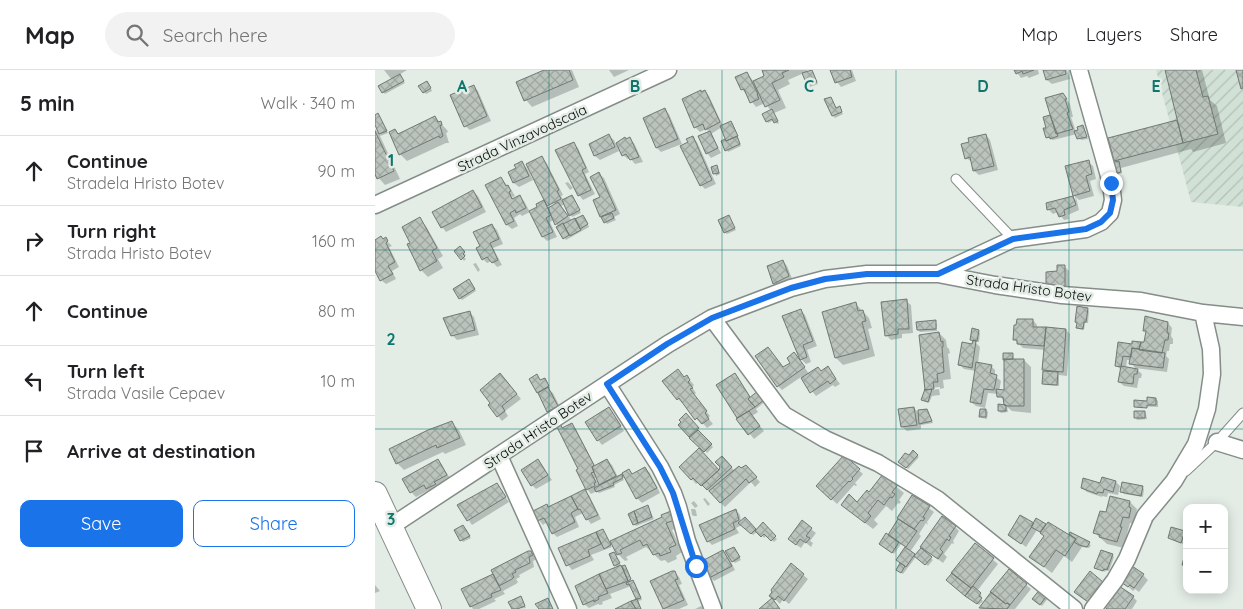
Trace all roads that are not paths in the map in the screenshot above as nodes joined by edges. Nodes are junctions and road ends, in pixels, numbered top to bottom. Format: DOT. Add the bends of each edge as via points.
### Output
graph roads {
  1 [pos="668,70"];
  2 [pos="1079,70"];
  3 [pos="956,179"];
  4 [pos="375,205"];
  5 [pos="1013,239"];
  6 [pos="938,274"];
  7 [pos="1203,314"];
  8 [pos="1243,317"];
  9 [pos="712,318"];
  10 [pos="607,384"];
  11 [pos="1243,414"];
  12 [pos="1217,442"];
  13 [pos="1243,450"];
  14 [pos="499,456"];
  15 [pos="1174,481"];
  16 [pos="375,494"];
  17 [pos="390,527"];
  18 [pos="429,609"];
  19 [pos="568,609"];
  20 [pos="713,609"];
  21 [pos="1075,609"];
  22 [pos="1093,609"];
  1 -- 4 [label="street, Strada Vinzavodscaia"];
  2 -- 5 [label="street" via="1111,183 1113,200 1110,213 1086,229"];
  3 -- 5 [label="lane"];
  5 -- 6 [label="street"];
  6 -- 7 [label="street, Strada Hristo Botev" via="1062,295 1141,301"];
  6 -- 9 [label="street, Strada Hristo Botev" via="867,274 825,279 791,288"];
  7 -- 8 [label="street, Strada Hristo Botev"];
  7 -- 15 [label="street" via="1211,349 1212,374 1207,409 1196,444"];
  9 -- 10 [label="street, Strada Hristo Botev"];
  9 -- 21 [label="street" via="784,415 825,439 878,463 937,500"];
  10 -- 14 [label="street, Strada Hristo Botev"];
  10 -- 20 [label="street" via="673,493"];
  11 -- 12 [label="lane"];
  12 -- 13 [label="street"];
  12 -- 15 [label="lane"];
  14 -- 17 [label="street, Strada Hristo Botev"];
  14 -- 19 [label="street"];
  15 -- 22 [label="street" via="1145,516 1127,559"];
  16 -- 17 [label="street"];
  17 -- 18 [label="street"];
}
